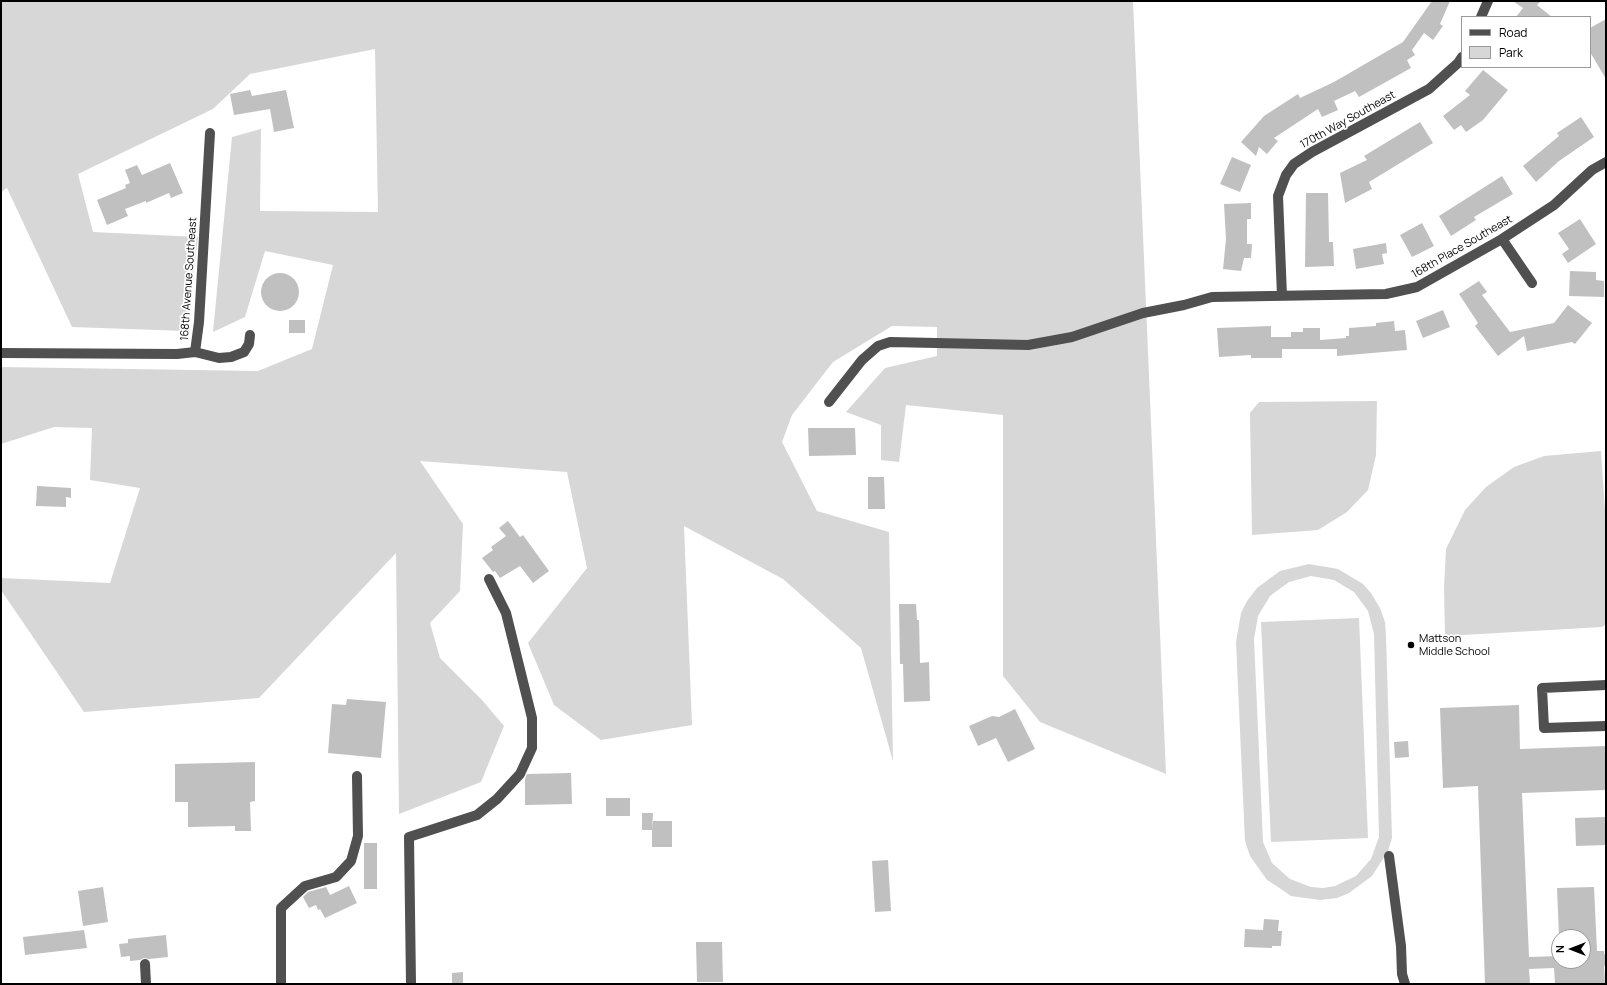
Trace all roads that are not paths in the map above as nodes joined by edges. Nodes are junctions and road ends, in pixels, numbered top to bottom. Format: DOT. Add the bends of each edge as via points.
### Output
graph roads {
  1 [pos="1488,1"];
  2 [pos="1481,16"];
  3 [pos="1461,58"];
  4 [pos="210,133"];
  5 [pos="1606,162"];
  6 [pos="1502,239"];
  7 [pos="1532,283"];
  8 [pos="1282,296"];
  9 [pos="250,335"];
  10 [pos="195,352"];
  11 [pos="1,353"];
  12 [pos="829,402"];
  13 [pos="489,579"];
  14 [pos="1606,685"];
  15 [pos="1606,726"];
  16 [pos="357,776"];
  17 [pos="1389,856"];
  18 [pos="145,964"];
  19 [pos="146,984"];
  20 [pos="281,984"];
  21 [pos="411,984"];
  22 [pos="1405,984"];
  1 -- 2 [label="street"];
  3 -- 8 [label="street, 170th Way Southeast" via="1429,89 1312,152 1294,164 1286,174 1278,196"];
  4 -- 10 [label="street, 168th Avenue Southeast"];
  5 -- 6 [label="street, 168th Place Southeast" via="1592,170 1554,205"];
  6 -- 7 [label="street"];
  6 -- 8 [label="street, 168th Place Southeast" via="1417,287 1404,291 1386,294"];
  8 -- 12 [label="street, 168th Place Southeast" via="1212,297 1143,313 1072,337 1036,344 1005,346 948,342 890,342 878,346 862,360"];
  9 -- 10 [label="street" via="249,344 244,352 232,356 219,358"];
  10 -- 11 [label="street, 168th Avenue Southeast"];
  13 -- 21 [label="street" via="506,613 532,718 532,748 520,774 497,799 477,815 409,837"];
  14 -- 15 [label="street" via="1542,688 1544,728"];
  16 -- 20 [label="street" via="358,836 351,861 336,878 305,886 281,908"];
  17 -- 22 [label="street"];
  18 -- 19 [label="street"];
}
